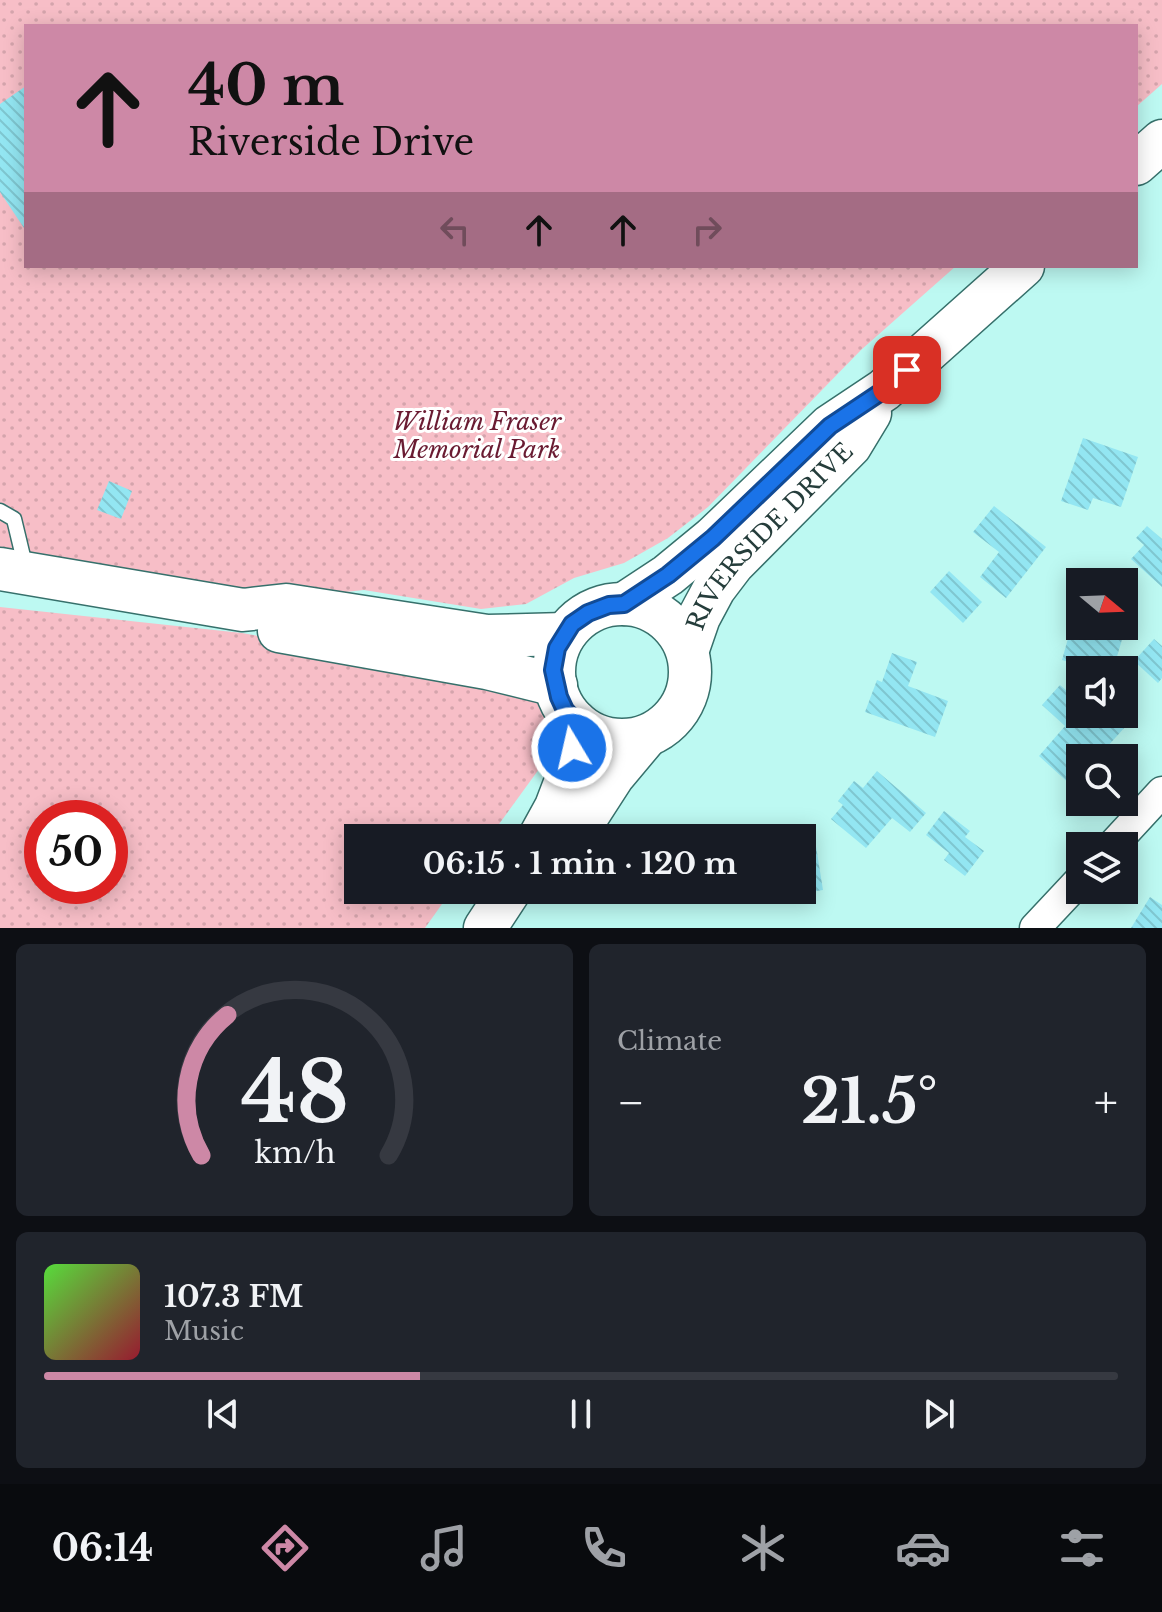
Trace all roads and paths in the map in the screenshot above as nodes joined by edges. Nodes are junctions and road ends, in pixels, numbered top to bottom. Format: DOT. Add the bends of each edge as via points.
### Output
graph roads {
  1 [pos="1162,141"];
  2 [pos="1138,162"];
  3 [pos="1021,268"];
  4 [pos="884,390"];
  5 [pos="0,511"];
  6 [pos="14,571"];
  7 [pos="624,604"];
  8 [pos="243,610"];
  9 [pos="565,634"];
  10 [pos="689,646"];
  11 [pos="556,685"];
  12 [pos="576,722"];
  13 [pos="644,739"];
  14 [pos="1162,792"];
  15 [pos="547,824"];
  16 [pos="582,824"];
  17 [pos="1125,832"];
  18 [pos="1066,895"];
  19 [pos="501,904"];
  20 [pos="533,904"];
  21 [pos="485,928"];
  22 [pos="518,928"];
  23 [pos="1035,928"];
  1 -- 2 [label="main road"];
  3 -- 4 [label="main road, RIVERSIDE DRIVE"];
  4 -- 7 [label="main road, RIVERSIDE DRIVE" via="830,426 713,538"];
  4 -- 10 [label="main road, RIVERSIDE DRIVE" via="850,446 733,564 714,589"];
  5 -- 6 [label="lane" via="14,519"];
  6 -- 8 [label="main road"];
  7 -- 9 [label="main road" via="588,613"];
  7 -- 10 [label="main road" via="654,611 672,623"];
  8 -- 9 [label="main road" via="286,605 487,636"];
  8 -- 11 [label="main road" via="281,632"];
  9 -- 11 [label="main road" via="553,670"];
  10 -- 13 [label="main road" via="688,693 676,714"];
  11 -- 12 [label="main road"];
  12 -- 13 [label="main road" via="595,735"];
  12 -- 15 [label="main road" via="567,778"];
  13 -- 16 [label="main road"];
  14 -- 17 [label="street"];
  18 -- 23 [label="street"];
  19 -- 21 [label="main road"];
  20 -- 22 [label="main road"];
}
